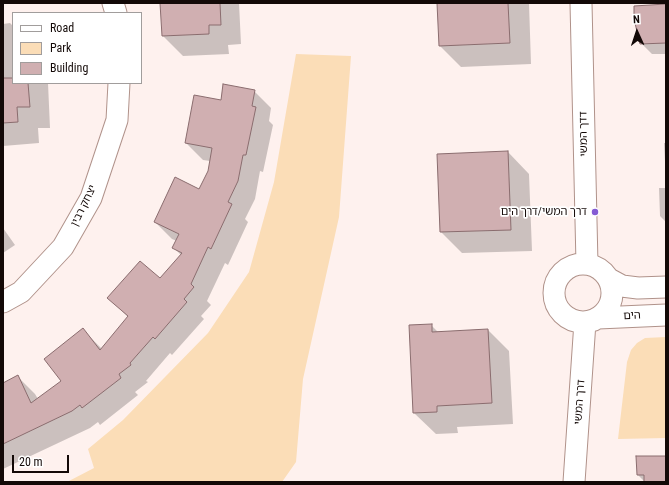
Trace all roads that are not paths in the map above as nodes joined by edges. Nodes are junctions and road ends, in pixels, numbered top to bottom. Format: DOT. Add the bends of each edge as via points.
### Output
graph roads {
  1 [pos="581,3"];
  2 [pos="119,84"];
  3 [pos="586,264"];
  4 [pos="609,278"];
  5 [pos="666,287"];
  6 [pos="3,302"];
  7 [pos="666,315"];
  8 [pos="591,320"];
  9 [pos="574,482"];
  1 -- 3 [label="street, דדך המשי"];
  2 -- 6 [label="street, יצחק רבין" via="117,120 91,198 63,248 21,292"];
  3 -- 4 [label="street" via="599,269"];
  3 -- 8 [label="street" via="565,270 556,281 554,300 560,312 571,320"];
  4 -- 5 [label="street" via="622,286"];
  4 -- 8 [label="street" via="613,292 612,301 608,309"];
  7 -- 8 [label="street, הים"];
  8 -- 9 [label="street, דרך המשי"];
}
